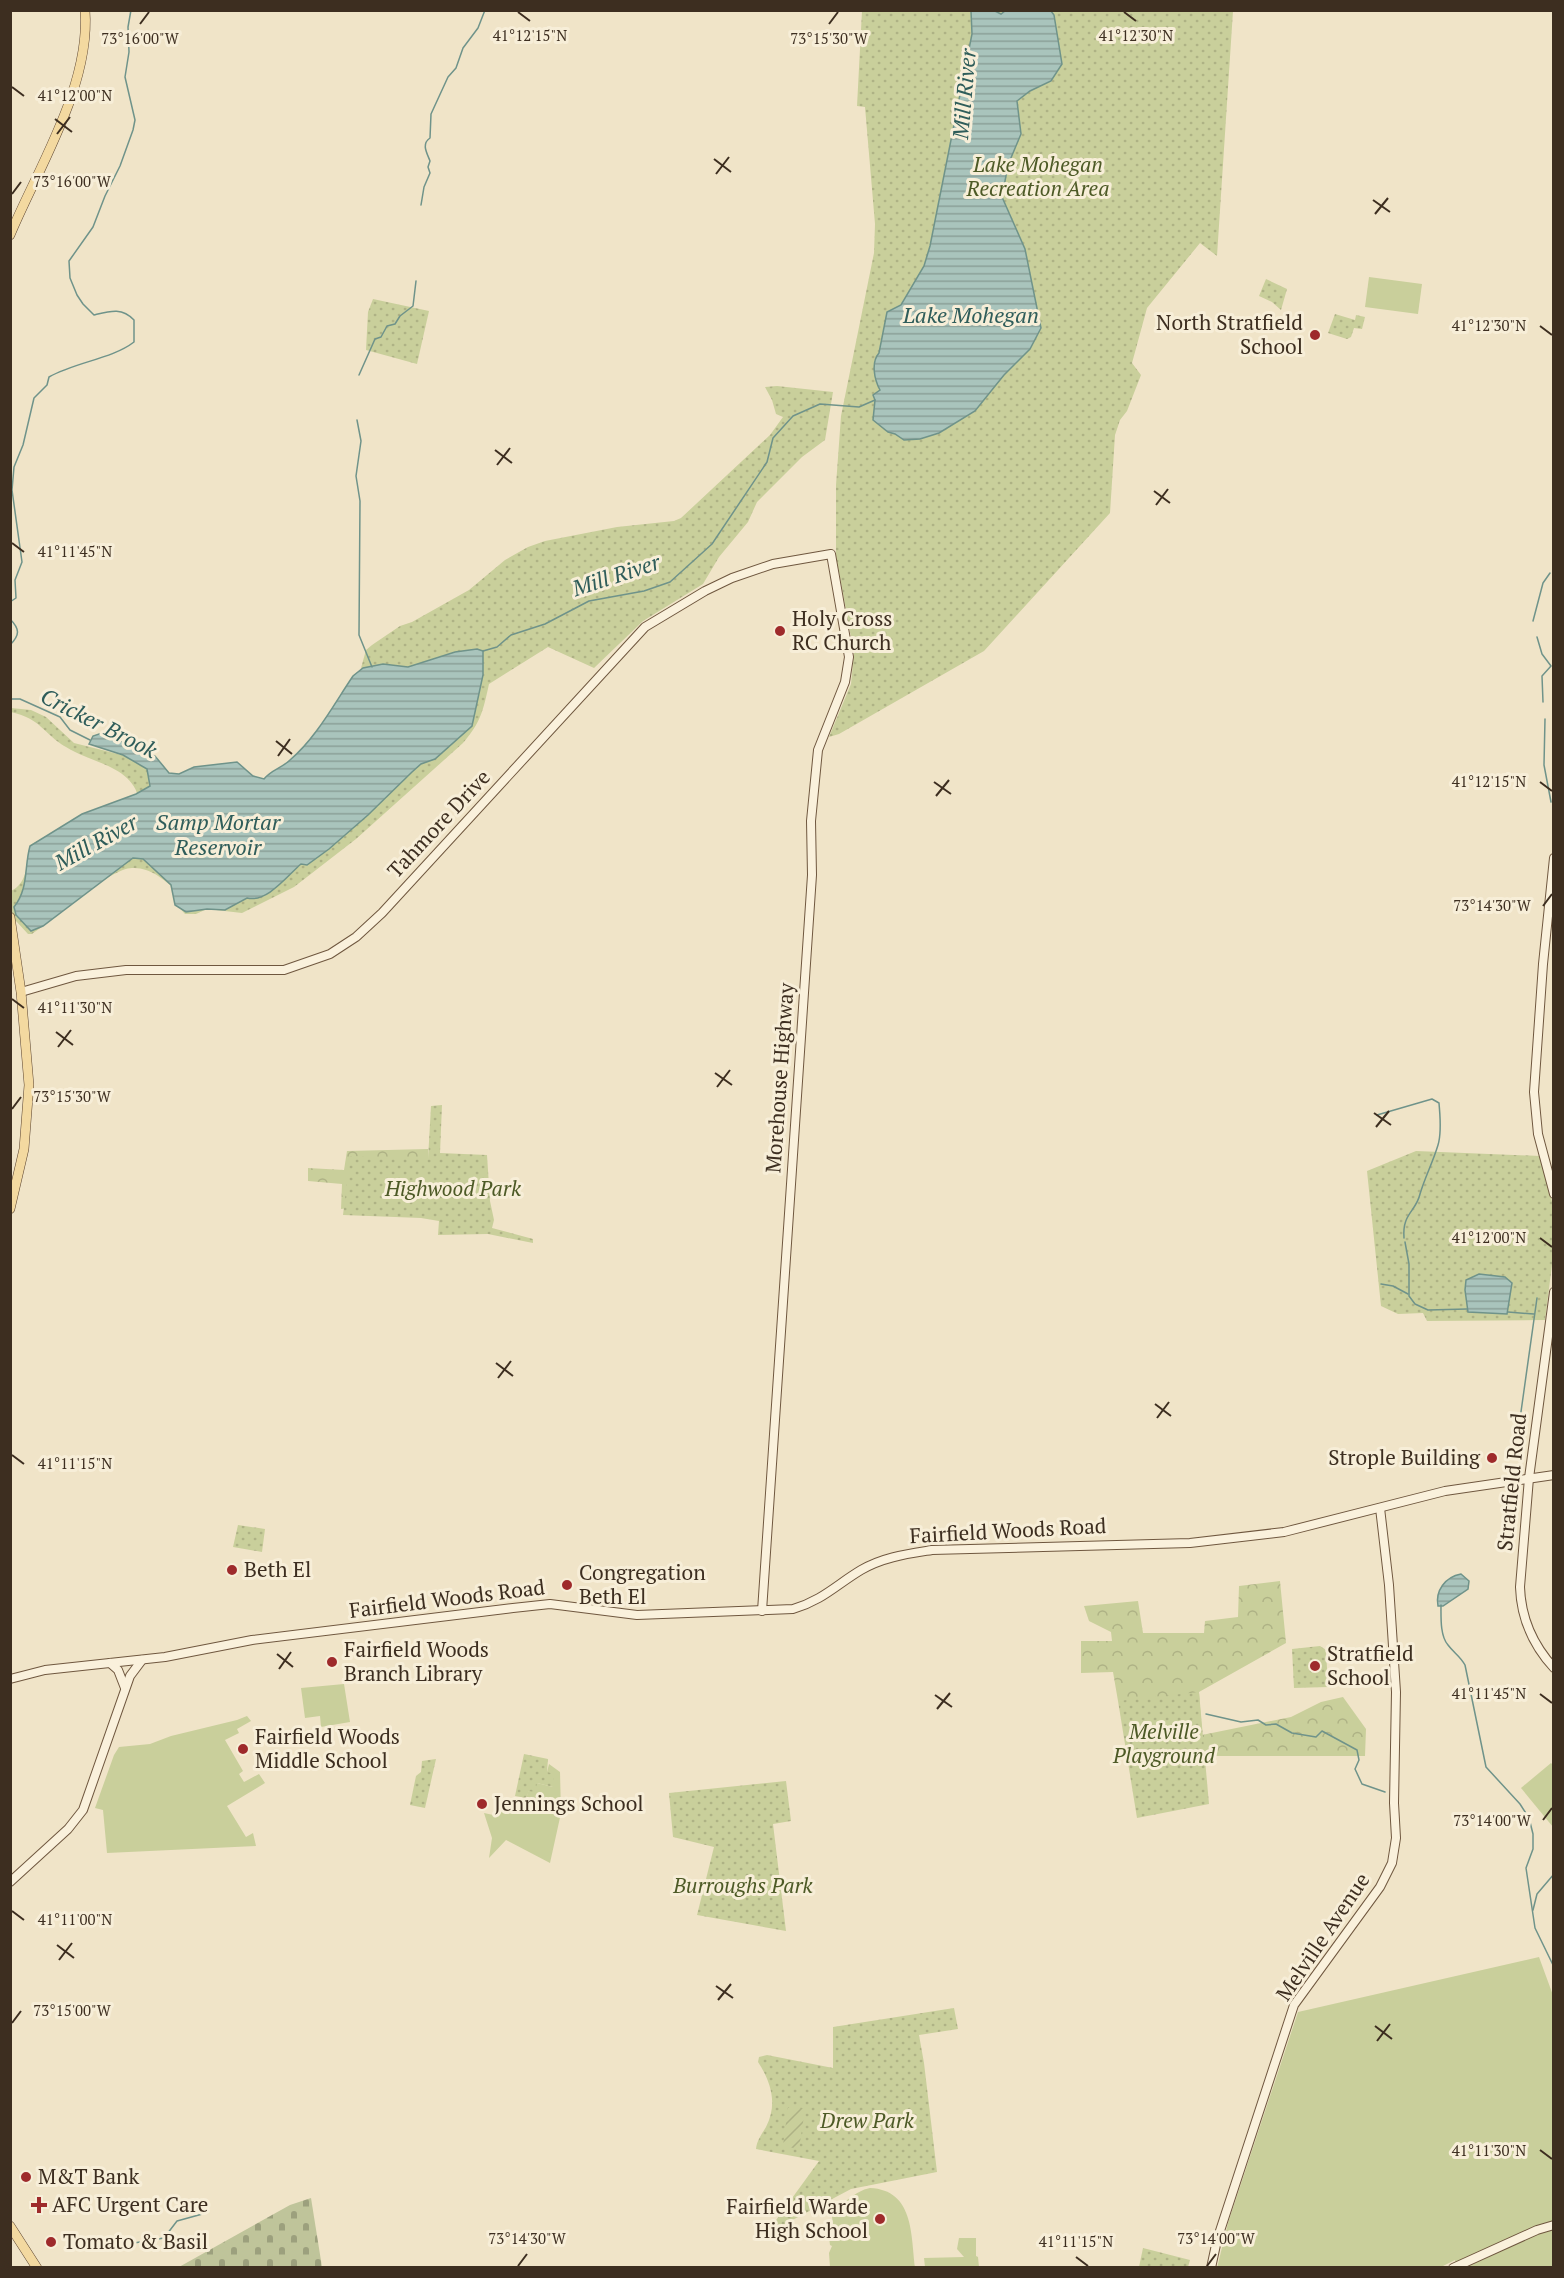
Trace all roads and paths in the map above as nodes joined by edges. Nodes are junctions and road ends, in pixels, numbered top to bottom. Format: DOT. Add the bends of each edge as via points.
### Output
graph roads {
  1 [pos="85,10"];
  2 [pos="10,235"];
  3 [pos="831,554"];
  4 [pos="1554,858"];
  5 [pos="10,917"];
  6 [pos="21,992"];
  7 [pos="1554,1194"];
  8 [pos="10,1209"];
  9 [pos="1554,1292"];
  10 [pos="1554,1474"];
  11 [pos="1529,1479"];
  12 [pos="1380,1508"];
  13 [pos="762,1611"];
  14 [pos="142,1660"];
  15 [pos="110,1663"];
  16 [pos="1554,1668"];
  17 [pos="10,1679"];
  18 [pos="125,1688"];
  19 [pos="10,1882"];
  20 [pos="1554,2225"];
  21 [pos="10,2226"];
  22 [pos="37,2268"];
  23 [pos="1211,2268"];
  24 [pos="1453,2268"];
  1 -- 2 [label="main road" via="76,84"];
  3 -- 6 [label="street, Tahmore Drive" via="773,564 732,578 645,627 381,913 356,937 330,954 284,970 126,970 76,976"];
  3 -- 13 [label="street, Morehouse Highway" via="849,657 845,682 818,750 811,821 812,875"];
  4 -- 7 [label="street" via="1534,1099 1538,1134"];
  5 -- 6 [label="main road"];
  6 -- 8 [label="main road" via="29,1085 24,1149"];
  9 -- 11 [label="street, Stratfield Road"];
  10 -- 11 [label="street, Fairfield Woods Road"];
  11 -- 12 [label="street, Fairfield Woods Road" via="1445,1491"];
  11 -- 16 [label="street, Stratfield Road" via="1521,1605 1530,1632"];
  12 -- 13 [label="street, Fairfield Woods Road" via="1284,1532 1190,1543 932,1550 893,1556 862,1570 813,1603"];
  12 -- 23 [label="street, Melville Avenue" via="1396,1692 1396,1838 1392,1863 1380,1887 1294,2006"];
  13 -- 14 [label="street, Fairfield Woods Road" via="637,1615 550,1604 252,1640"];
  14 -- 15 [label="street, Fairfield Woods Road"];
  14 -- 18 [label="street"];
  15 -- 17 [label="street, Fairfield Woods Road" via="45,1670"];
  15 -- 18 [label="street" via="118,1670"];
  18 -- 19 [label="street" via="82,1810 68,1829"];
  20 -- 24 [label="street"];
  21 -- 22 [label="main road"];
}
